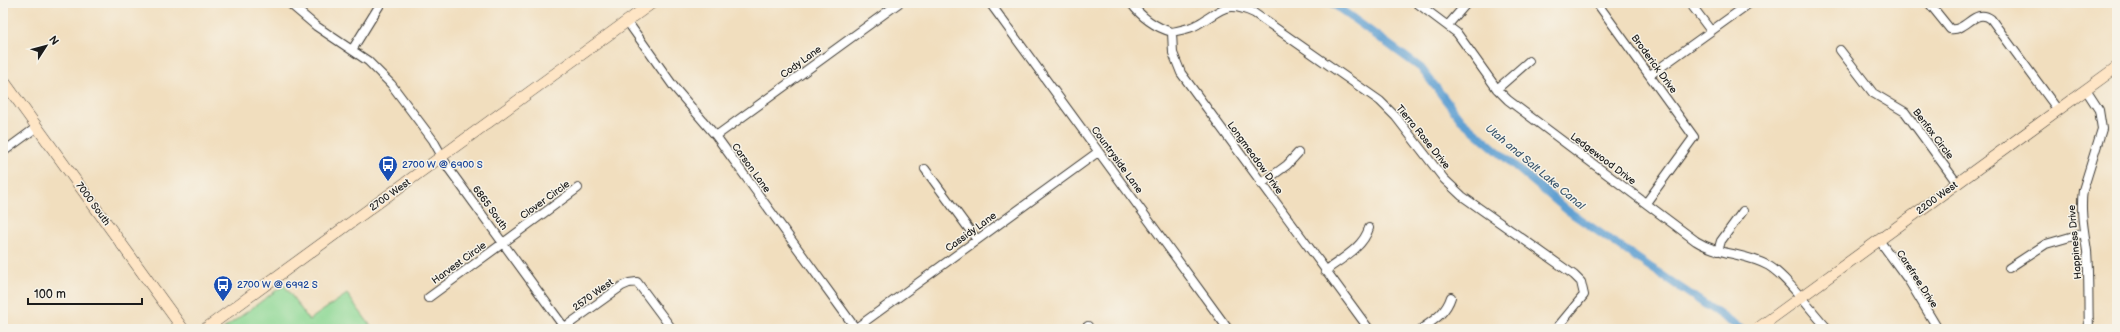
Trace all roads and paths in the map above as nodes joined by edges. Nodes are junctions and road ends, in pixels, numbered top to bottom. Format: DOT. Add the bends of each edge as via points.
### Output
graph roads {
  1 [pos="289,3"];
  2 [pos="381,3"];
  3 [pos="652,3"];
  4 [pos="899,3"];
  5 [pos="990,3"];
  6 [pos="1131,3"];
  7 [pos="1417,3"];
  8 [pos="1467,3"];
  9 [pos="1597,3"];
  10 [pos="1690,3"];
  11 [pos="1750,3"];
  12 [pos="1930,3"];
  13 [pos="627,21"];
  14 [pos="1448,25"];
  15 [pos="1172,32"];
  16 [pos="1711,32"];
  17 [pos="352,50"];
  18 [pos="1840,50"];
  19 [pos="1529,61"];
  20 [pos="2117,67"];
  21 [pos="1650,75"];
  22 [pos="3,80"];
  23 [pos="1497,89"];
  24 [pos="2086,90"];
  25 [pos="2058,110"];
  26 [pos="37,127"];
  27 [pos="716,136"];
  28 [pos="3,152"];
  29 [pos="1098,152"];
  30 [pos="1298,153"];
  31 [pos="442,156"];
  32 [pos="925,169"];
  33 [pos="1957,183"];
  34 [pos="1261,184"];
  35 [pos="578,188"];
  36 [pos="1646,203"];
  37 [pos="1743,210"];
  38 [pos="1369,228"];
  39 [pos="2084,233"];
  40 [pos="977,240"];
  41 [pos="1879,240"];
  42 [pos="503,243"];
  43 [pos="1718,250"];
  44 [pos="2009,268"];
  45 [pos="1325,271"];
  46 [pos="1451,297"];
  47 [pos="428,298"];
  48 [pos="1800,298"];
  49 [pos="563,328"];
  50 [pos="183,329"];
  51 [pos="205,329"];
  52 [pos="672,329"];
  53 [pos="856,329"];
  54 [pos="1228,329"];
  55 [pos="1369,329"];
  56 [pos="1422,329"];
  57 [pos="1556,329"];
  58 [pos="1757,329"];
  59 [pos="1828,329"];
  60 [pos="1938,329"];
  61 [pos="2088,329"];
  1 -- 17 [label="street, 6865 South" via="316,26"];
  2 -- 17 [label="street"];
  3 -- 13 [label="main road, 2700 West"];
  4 -- 27 [label="street, Cody Lane"];
  5 -- 29 [label="street, Countryside Lane"];
  6 -- 15 [label="street" via="1151,24"];
  7 -- 14 [label="street, Ledgewood Drive"];
  8 -- 14 [label="street"];
  9 -- 21 [label="street, Broderick Drive"];
  10 -- 16 [label="street"];
  11 -- 16 [label="street"];
  12 -- 25 [label="street" via="1950,29 1961,28 1980,15 1986,15 1991,19"];
  13 -- 27 [label="street, Carson Lane" via="674,87"];
  13 -- 31 [label="main road, 2700 West"];
  14 -- 23 [label="street, Ledgewood Drive"];
  15 -- 34 [label="street, Longmeadow Drive" via="1173,53 1181,73"];
  15 -- 57 [label="street, Tierra Rose Drive" via="1192,27 1222,8 1242,7 1380,101 1396,117 1444,179 1462,196 1581,282 1584,295"];
  16 -- 21 [label="street"];
  17 -- 31 [label="street, 6865 South" via="374,66 391,84"];
  18 -- 33 [label="street, Benfox Circle" via="1873,93 1905,112"];
  19 -- 23 [label="street"];
  20 -- 24 [label="main road, 2200 West"];
  21 -- 36 [label="street, Broderick Drive" via="1694,137"];
  22 -- 26 [label="main road, 7000 South"];
  23 -- 36 [label="street, Ledgewood Drive" via="1508,100"];
  24 -- 25 [label="main road, 2200 West"];
  24 -- 39 [label="street, Happiness Drive" via="2099,110 2102,129 2083,190 2081,211"];
  25 -- 33 [label="main road, 2200 West"];
  26 -- 28 [label="street"];
  26 -- 50 [label="main road, 7000 South"];
  27 -- 53 [label="street, Carson Lane"];
  29 -- 40 [label="street, Cassidy Lane"];
  29 -- 54 [label="street, Countryside Lane"];
  30 -- 34 [label="street" via="1287,165"];
  31 -- 42 [label="street, 6865 South"];
  31 -- 51 [label="main road, 2700 West"];
  32 -- 40 [label="street"];
  33 -- 41 [label="main road, 2200 West"];
  34 -- 45 [label="street, Longmeadow Drive"];
  35 -- 42 [label="street, Clover Circle"];
  36 -- 43 [label="street, Ledgewood Drive" via="1696,240"];
  37 -- 43 [label="street" via="1721,241"];
  38 -- 45 [label="street" via="1360,244"];
  39 -- 44 [label="street" via="2046,244"];
  39 -- 61 [label="street, Happiness Drive" via="2088,271"];
  40 -- 53 [label="street, Cassidy Lane"];
  41 -- 48 [label="main road, 2200 West"];
  41 -- 60 [label="street, Carefree Drive" via="1914,287"];
  42 -- 47 [label="street, Harvest Circle"];
  42 -- 49 [label="street, 6865 South"];
  43 -- 48 [label="street, Ledgewood Drive" via="1769,266"];
  45 -- 55 [label="street, Longmeadow Drive"];
  46 -- 56 [label="street" via="1441,315"];
  48 -- 58 [label="main road, 2200 West"];
  48 -- 59 [label="street, Ledgewood Drive"];
  49 -- 52 [label="street, 2570 West" via="622,286 629,282 637,282"];
}
